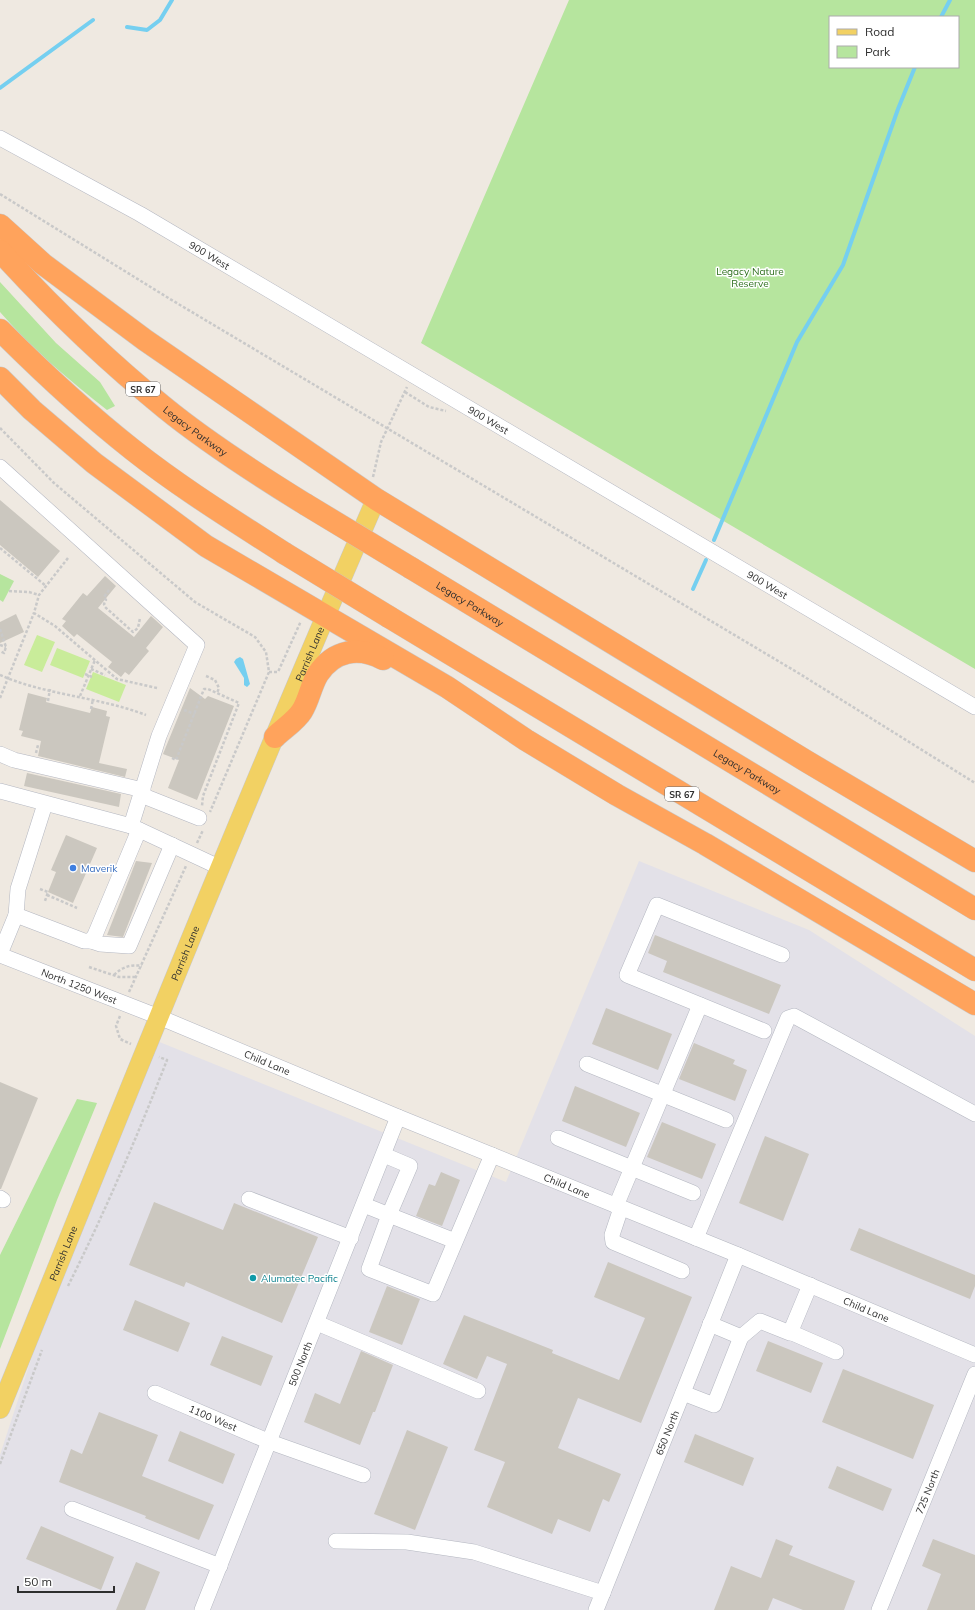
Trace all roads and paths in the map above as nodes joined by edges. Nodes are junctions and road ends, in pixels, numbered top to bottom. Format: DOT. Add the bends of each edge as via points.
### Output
graph roads {
  1 [pos="0,138"];
  2 [pos="0,194"];
  3 [pos="0,225"];
  4 [pos="0,251"];
  5 [pos="0,330"];
  6 [pos="413,374"];
  7 [pos="0,378"];
  8 [pos="388,430"];
  9 [pos="0,467"];
  10 [pos="374,491"];
  11 [pos="0,548"];
  12 [pos="68,558"];
  13 [pos="46,586"];
  14 [pos="109,590"];
  15 [pos="9,591"];
  16 [pos="39,595"];
  17 [pos="34,613"];
  18 [pos="325,616"];
  19 [pos="140,618"];
  20 [pos="0,630"];
  21 [pos="370,642"];
  22 [pos="0,645"];
  23 [pos="6,647"];
  24 [pos="0,651"];
  25 [pos="95,660"];
  26 [pos="91,669"];
  27 [pos="0,675"];
  28 [pos="105,675"];
  29 [pos="206,676"];
  30 [pos="8,679"];
  31 [pos="296,687"];
  32 [pos="157,688"];
  33 [pos="50,689"];
  34 [pos="217,693"];
  35 [pos="80,696"];
  36 [pos="0,698"];
  37 [pos="93,699"];
  38 [pos="48,701"];
  39 [pos="975,707"];
  40 [pos="91,709"];
  41 [pos="191,712"];
  42 [pos="195,714"];
  43 [pos="146,715"];
  44 [pos="275,737"];
  45 [pos="526,740"];
  46 [pos="0,754"];
  47 [pos="172,758"];
  48 [pos="975,783"];
  49 [pos="0,791"];
  50 [pos="142,793"];
  51 [pos="45,804"];
  52 [pos="200,814"];
  53 [pos="135,828"];
  54 [pos="172,845"];
  55 [pos="975,861"];
  56 [pos="186,865"];
  57 [pos="221,868"];
  58 [pos="40,889"];
  59 [pos="47,895"];
  60 [pos="45,900"];
  61 [pos="77,908"];
  62 [pos="975,909"];
  63 [pos="16,914"];
  64 [pos="92,940"];
  65 [pos="0,954"];
  66 [pos="782,955"];
  67 [pos="142,966"];
  68 [pos="89,967"];
  69 [pos="975,970"];
  70 [pos="114,975"];
  71 [pos="134,977"];
  72 [pos="133,982"];
  73 [pos="975,1004"];
  74 [pos="700,1005"];
  75 [pos="159,1017"];
  76 [pos="117,1023"];
  77 [pos="764,1031"];
  78 [pos="123,1040"];
  79 [pos="164,1059"];
  80 [pos="587,1064"];
  81 [pos="662,1094"];
  82 [pos="975,1114"];
  83 [pos="398,1117"];
  84 [pos="726,1120"];
  85 [pos="558,1138"];
  86 [pos="384,1155"];
  87 [pos="492,1155"];
  88 [pos="632,1168"];
  89 [pos="693,1193"];
  90 [pos="249,1199"];
  91 [pos="364,1205"];
  92 [pos="619,1207"];
  93 [pos="389,1215"];
  94 [pos="351,1238"];
  95 [pos="696,1238"];
  96 [pos="455,1242"];
  97 [pos="738,1255"];
  98 [pos="682,1271"];
  99 [pos="810,1285"];
  100 [pos="66,1290"];
  101 [pos="317,1323"];
  102 [pos="710,1324"];
  103 [pos="790,1332"];
  104 [pos="741,1337"];
  105 [pos="44,1346"];
  106 [pos="836,1352"];
  107 [pos="975,1355"];
  108 [pos="975,1374"];
  109 [pos="478,1391"];
  110 [pos="155,1393"];
  111 [pos="683,1393"];
  112 [pos="0,1410"];
  113 [pos="270,1442"];
  114 [pos="0,1464"];
  115 [pos="363,1475"];
  116 [pos="72,1509"];
  117 [pos="336,1541"];
  118 [pos="220,1566"];
  119 [pos="603,1593"];
  120 [pos="202,1610"];
  121 [pos="596,1610"];
  122 [pos="879,1610"];
  1 -- 6 [label="street, 900 West" via="107,195"];
  2 -- 8 [label="path" via="170,300"];
  3 -- 10 [label="highway" via="44,264 145,340"];
  4 -- 62 [label="highway, Legacy Parkway / SR 67, bridge" via="93,346 166,409 262,477"];
  5 -- 69 [label="highway, SR 67, bridge" via="83,409 186,489 284,553"];
  6 -- 8 [label="path"];
  6 -- 39 [label="street, 900 West"];
  7 -- 18 [label="highway" via="32,410 137,496 206,546"];
  8 -- 10 [label="path" via="378,451"];
  8 -- 48 [label="path" via="800,674"];
  9 -- 50 [label="street" via="197,645 159,736"];
  10 -- 18 [label="main road, Parrish Lane"];
  10 -- 55 [label="highway" via="799,757"];
  11 -- 13 [label="path"];
  12 -- 13 [label="path"];
  13 -- 16 [label="path"];
  14 -- 19 [label="path" via="104,597 105,607 134,632 138,628"];
  15 -- 16 [label="path"];
  16 -- 17 [label="path"];
  17 -- 25 [label="path" via="55,626"];
  17 -- 30 [label="path"];
  18 -- 21 [label="highway"];
  18 -- 31 [label="main road, Parrish Lane"];
  20 -- 23 [label="path"];
  21 -- 31 [label="highway" via="350,640 328,648 317,658"];
  21 -- 45 [label="highway" via="447,687"];
  22 -- 23 [label="path"];
  23 -- 24 [label="path" via="4,653"];
  25 -- 26 [label="path"];
  25 -- 32 [label="path" via="117,679"];
  26 -- 28 [label="path"];
  26 -- 35 [label="path"];
  27 -- 30 [label="path"];
  29 -- 34 [label="path" via="215,680 219,688"];
  30 -- 33 [label="path"];
  30 -- 36 [label="path"];
  31 -- 44 [label="main road, Parrish Lane"];
  33 -- 35 [label="path"];
  33 -- 38 [label="path"];
  34 -- 42 [label="path" via="204,689"];
  34 -- 52 [label="path" via="238,703 203,796"];
  35 -- 37 [label="path"];
  37 -- 40 [label="path"];
  37 -- 43 [label="path"];
  41 -- 42 [label="path"];
  42 -- 47 [label="path" via="176,760"];
  44 -- 45 [label="highway" via="302,712 318,674 337,655 353,651 373,654"];
  44 -- 57 [label="main road, Parrish Lane"];
  45 -- 73 [label="highway"];
  46 -- 50 [label="street" via="14,760"];
  49 -- 51 [label="street"];
  50 -- 52 [label="street"];
  50 -- 53 [label="street"];
  51 -- 53 [label="street"];
  51 -- 63 [label="street" via="18,889"];
  53 -- 54 [label="street"];
  53 -- 64 [label="street"];
  54 -- 57 [label="street"];
  54 -- 64 [label="street" via="129,946 100,944"];
  56 -- 67 [label="path"];
  57 -- 75 [label="main road, Parrish Lane"];
  58 -- 59 [label="path" via="48,892"];
  59 -- 60 [label="path"];
  59 -- 61 [label="path"];
  63 -- 64 [label="street" via="79,939"];
  63 -- 65 [label="street"];
  65 -- 75 [label="street, North 1250 West"];
  66 -- 74 [label="street" via="657,905 627,975"];
  67 -- 70 [label="path" via="134,964"];
  67 -- 71 [label="path"];
  68 -- 70 [label="path"];
  70 -- 71 [label="path"];
  71 -- 72 [label="path"];
  74 -- 77 [label="street"];
  74 -- 81 [label="street"];
  75 -- 83 [label="street, Child Lane"];
  75 -- 112 [label="main road, Parrish Lane"];
  76 -- 78 [label="path" via="120,1039"];
  79 -- 100 [label="path" via="167,1060 150,1104 97,1228"];
  80 -- 81 [label="street"];
  81 -- 84 [label="street"];
  81 -- 88 [label="street"];
  82 -- 95 [label="street" via="791,1016"];
  83 -- 86 [label="street, 500 North"];
  83 -- 87 [label="street, Child Lane"];
  85 -- 88 [label="street"];
  86 -- 91 [label="street, 500 North"];
  86 -- 93 [label="street" via="410,1166"];
  87 -- 92 [label="street, Child Lane"];
  87 -- 96 [label="street"];
  88 -- 89 [label="street"];
  88 -- 92 [label="street"];
  90 -- 94 [label="street"];
  91 -- 93 [label="street"];
  91 -- 94 [label="street, 500 North"];
  92 -- 95 [label="street, Child Lane"];
  92 -- 98 [label="street" via="612,1235 613,1242"];
  93 -- 96 [label="street"];
  93 -- 96 [label="street" via="369,1269 432,1294"];
  94 -- 101 [label="street, 500 North"];
  95 -- 97 [label="street, Child Lane"];
  97 -- 99 [label="street, Child Lane"];
  97 -- 102 [label="street, 650 North"];
  99 -- 103 [label="street"];
  99 -- 107 [label="street, Child Lane"];
  101 -- 109 [label="street"];
  101 -- 113 [label="street, 500 North"];
  102 -- 104 [label="street"];
  102 -- 111 [label="street, 650 North"];
  103 -- 104 [label="street" via="760,1321"];
  103 -- 106 [label="street"];
  104 -- 111 [label="street" via="714,1405"];
  105 -- 114 [label="path"];
  108 -- 122 [label="street, 725 North"];
  110 -- 113 [label="street, 1100 West"];
  111 -- 119 [label="street, 650 North"];
  113 -- 115 [label="street, 1100 West"];
  113 -- 118 [label="street, 500 North"];
  116 -- 118 [label="street"];
  117 -- 119 [label="street" via="407,1542 474,1552"];
  118 -- 120 [label="street, 500 North"];
  119 -- 121 [label="street, 650 North"];
}
